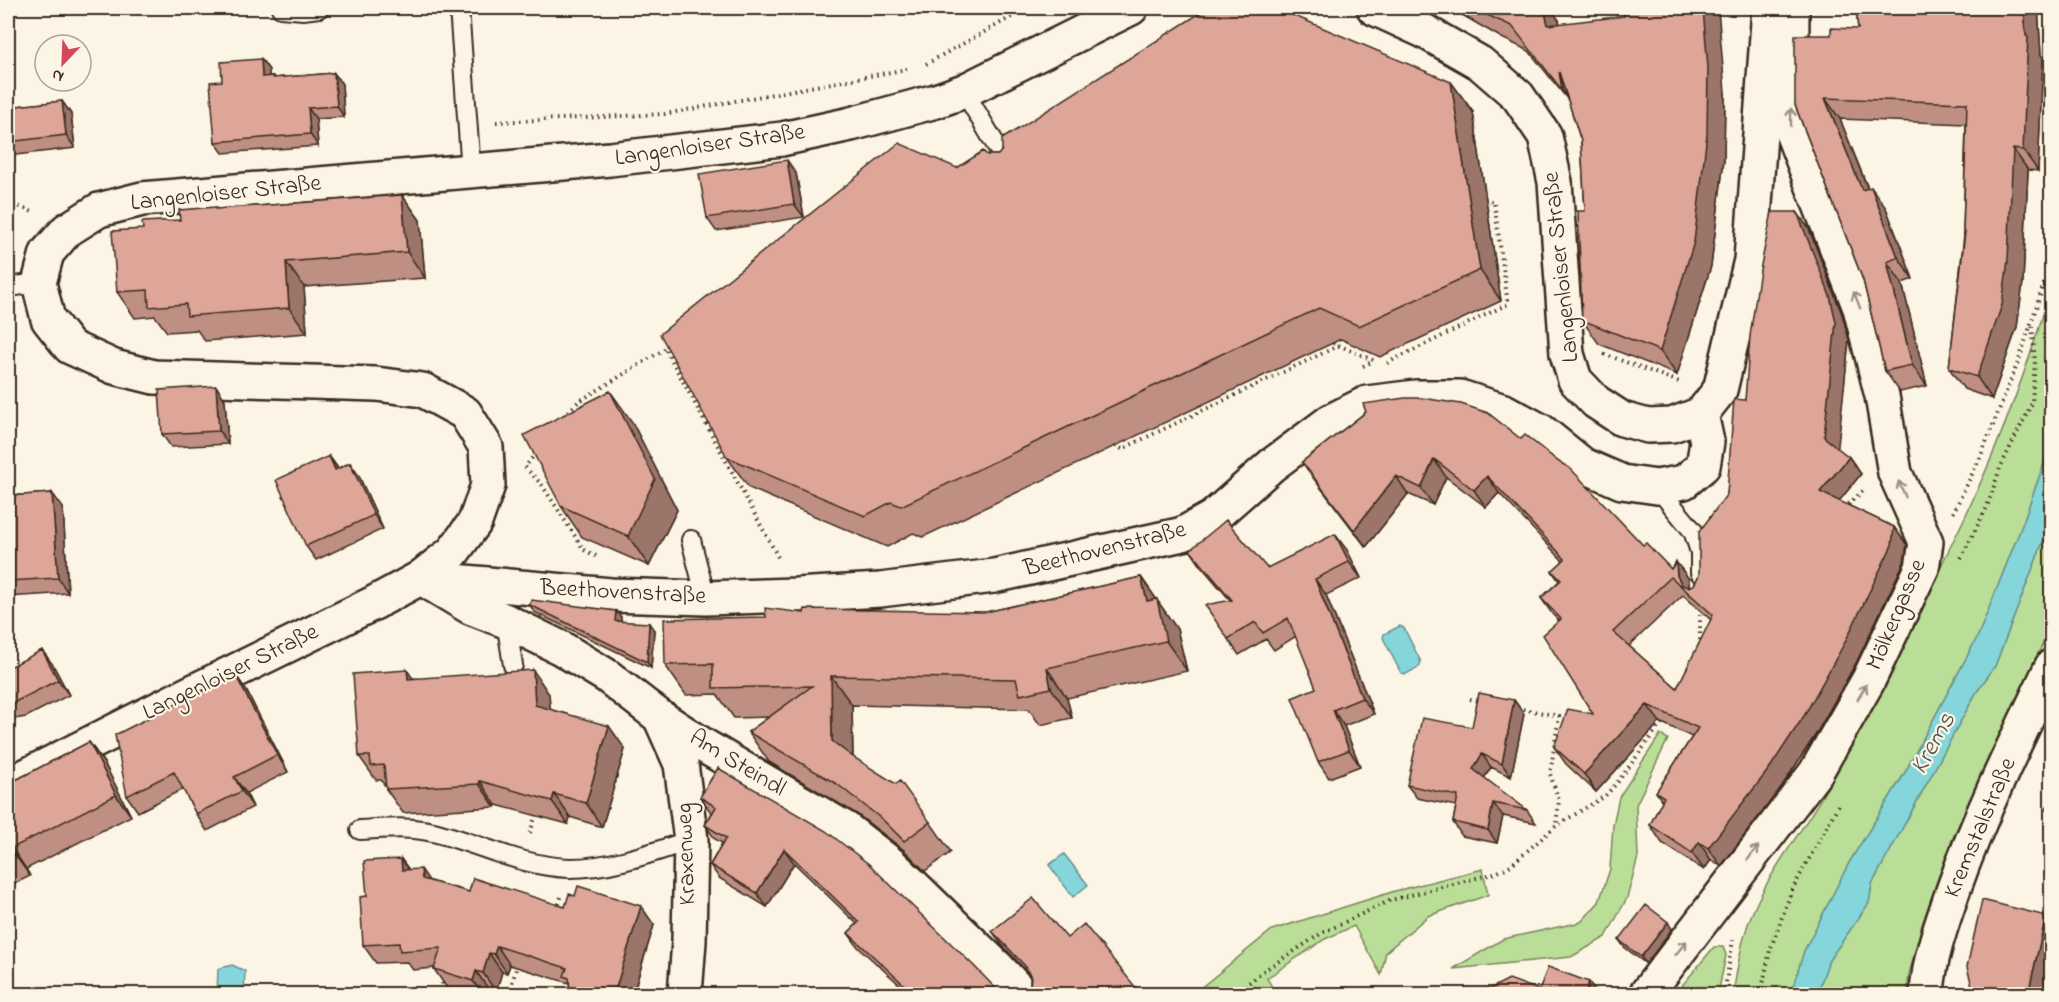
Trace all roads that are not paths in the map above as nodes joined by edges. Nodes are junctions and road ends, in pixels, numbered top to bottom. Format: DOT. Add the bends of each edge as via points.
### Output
graph roads {
  1 [pos="281,8"];
  2 [pos="319,8"];
  3 [pos="459,8"];
  4 [pos="1131,8"];
  5 [pos="1374,8"];
  6 [pos="1769,8"];
  7 [pos="1792,8"];
  8 [pos="964,91"];
  9 [pos="471,171"];
  10 [pos="1014,176"];
  11 [pos="23,285"];
  12 [pos="1701,414"];
  13 [pos="1657,487"];
  14 [pos="691,540"];
  15 [pos="420,578"];
  16 [pos="1700,593"];
  17 [pos="706,598"];
  18 [pos="506,621"];
  19 [pos="513,665"];
  20 [pos="2052,666"];
  21 [pos="660,717"];
  22 [pos="8,785"];
  23 [pos="360,830"];
  24 [pos="690,840"];
  25 [pos="685,994"];
  26 [pos="1022,994"];
  27 [pos="1646,994"];
  28 [pos="1927,994"];
  1 -- 2 [label="lane"];
  3 -- 9 [label="lane"];
  4 -- 8 [label="street, Langenloiser Straße"];
  5 -- 12 [label="street, Langenloiser Straße" via="1480,63 1518,96 1545,136 1555,182 1567,354 1575,380 1596,402 1622,419 1648,426 1672,424"];
  6 -- 12 [label="street" via="1751,260 1720,390"];
  27 -- 7 [label="street, Mölkergasse, one-way" via="1816,772 1868,681 1923,568 1926,542 1895,473 1882,396 1860,308 1791,130"];
  8 -- 9 [label="street, Langenloiser Straße" via="851,124 782,139"];
  8 -- 10 [label="lane"];
  9 -- 11 [label="street, Langenloiser Straße" via="142,199 110,207 67,230"];
  11 -- 15 [label="street, Langenloiser Straße" via="70,346 114,367 153,377 375,384 423,390 465,413 486,447 488,485 476,522 453,552"];
  12 -- 13 [label="street, Beethovenstraße" via="1707,442 1703,466 1684,482"];
  13 -- 16 [label="lane" via="1694,531 1700,552"];
  13 -- 17 [label="street, Beethovenstraße" via="1622,482 1583,465 1541,431 1504,411 1460,397 1416,397 1367,403 1331,421 1272,465 1212,518 1184,534 994,576 880,590"];
  14 -- 17 [label="lane"];
  15 -- 17 [label="street, Beethovenstraße" via="611,595"];
  15 -- 18 [label="street, Am Steindl" via="470,607"];
  15 -- 22 [label="street, Langenloiser Straße"];
  18 -- 19 [label="lane"];
  18 -- 21 [label="street, Am Steindl" via="607,676"];
  20 -- 28 [label="street, Kremstalstraße" via="1969,847 1940,928"];
  21 -- 24 [label="street, Kraxenweg" via="681,764"];
  21 -- 26 [label="street, Am Steindl" via="846,829 892,866"];
  23 -- 24 [label="lane" via="432,831 548,866 570,868 610,866"];
  24 -- 25 [label="street, Kraxenweg"];
}
